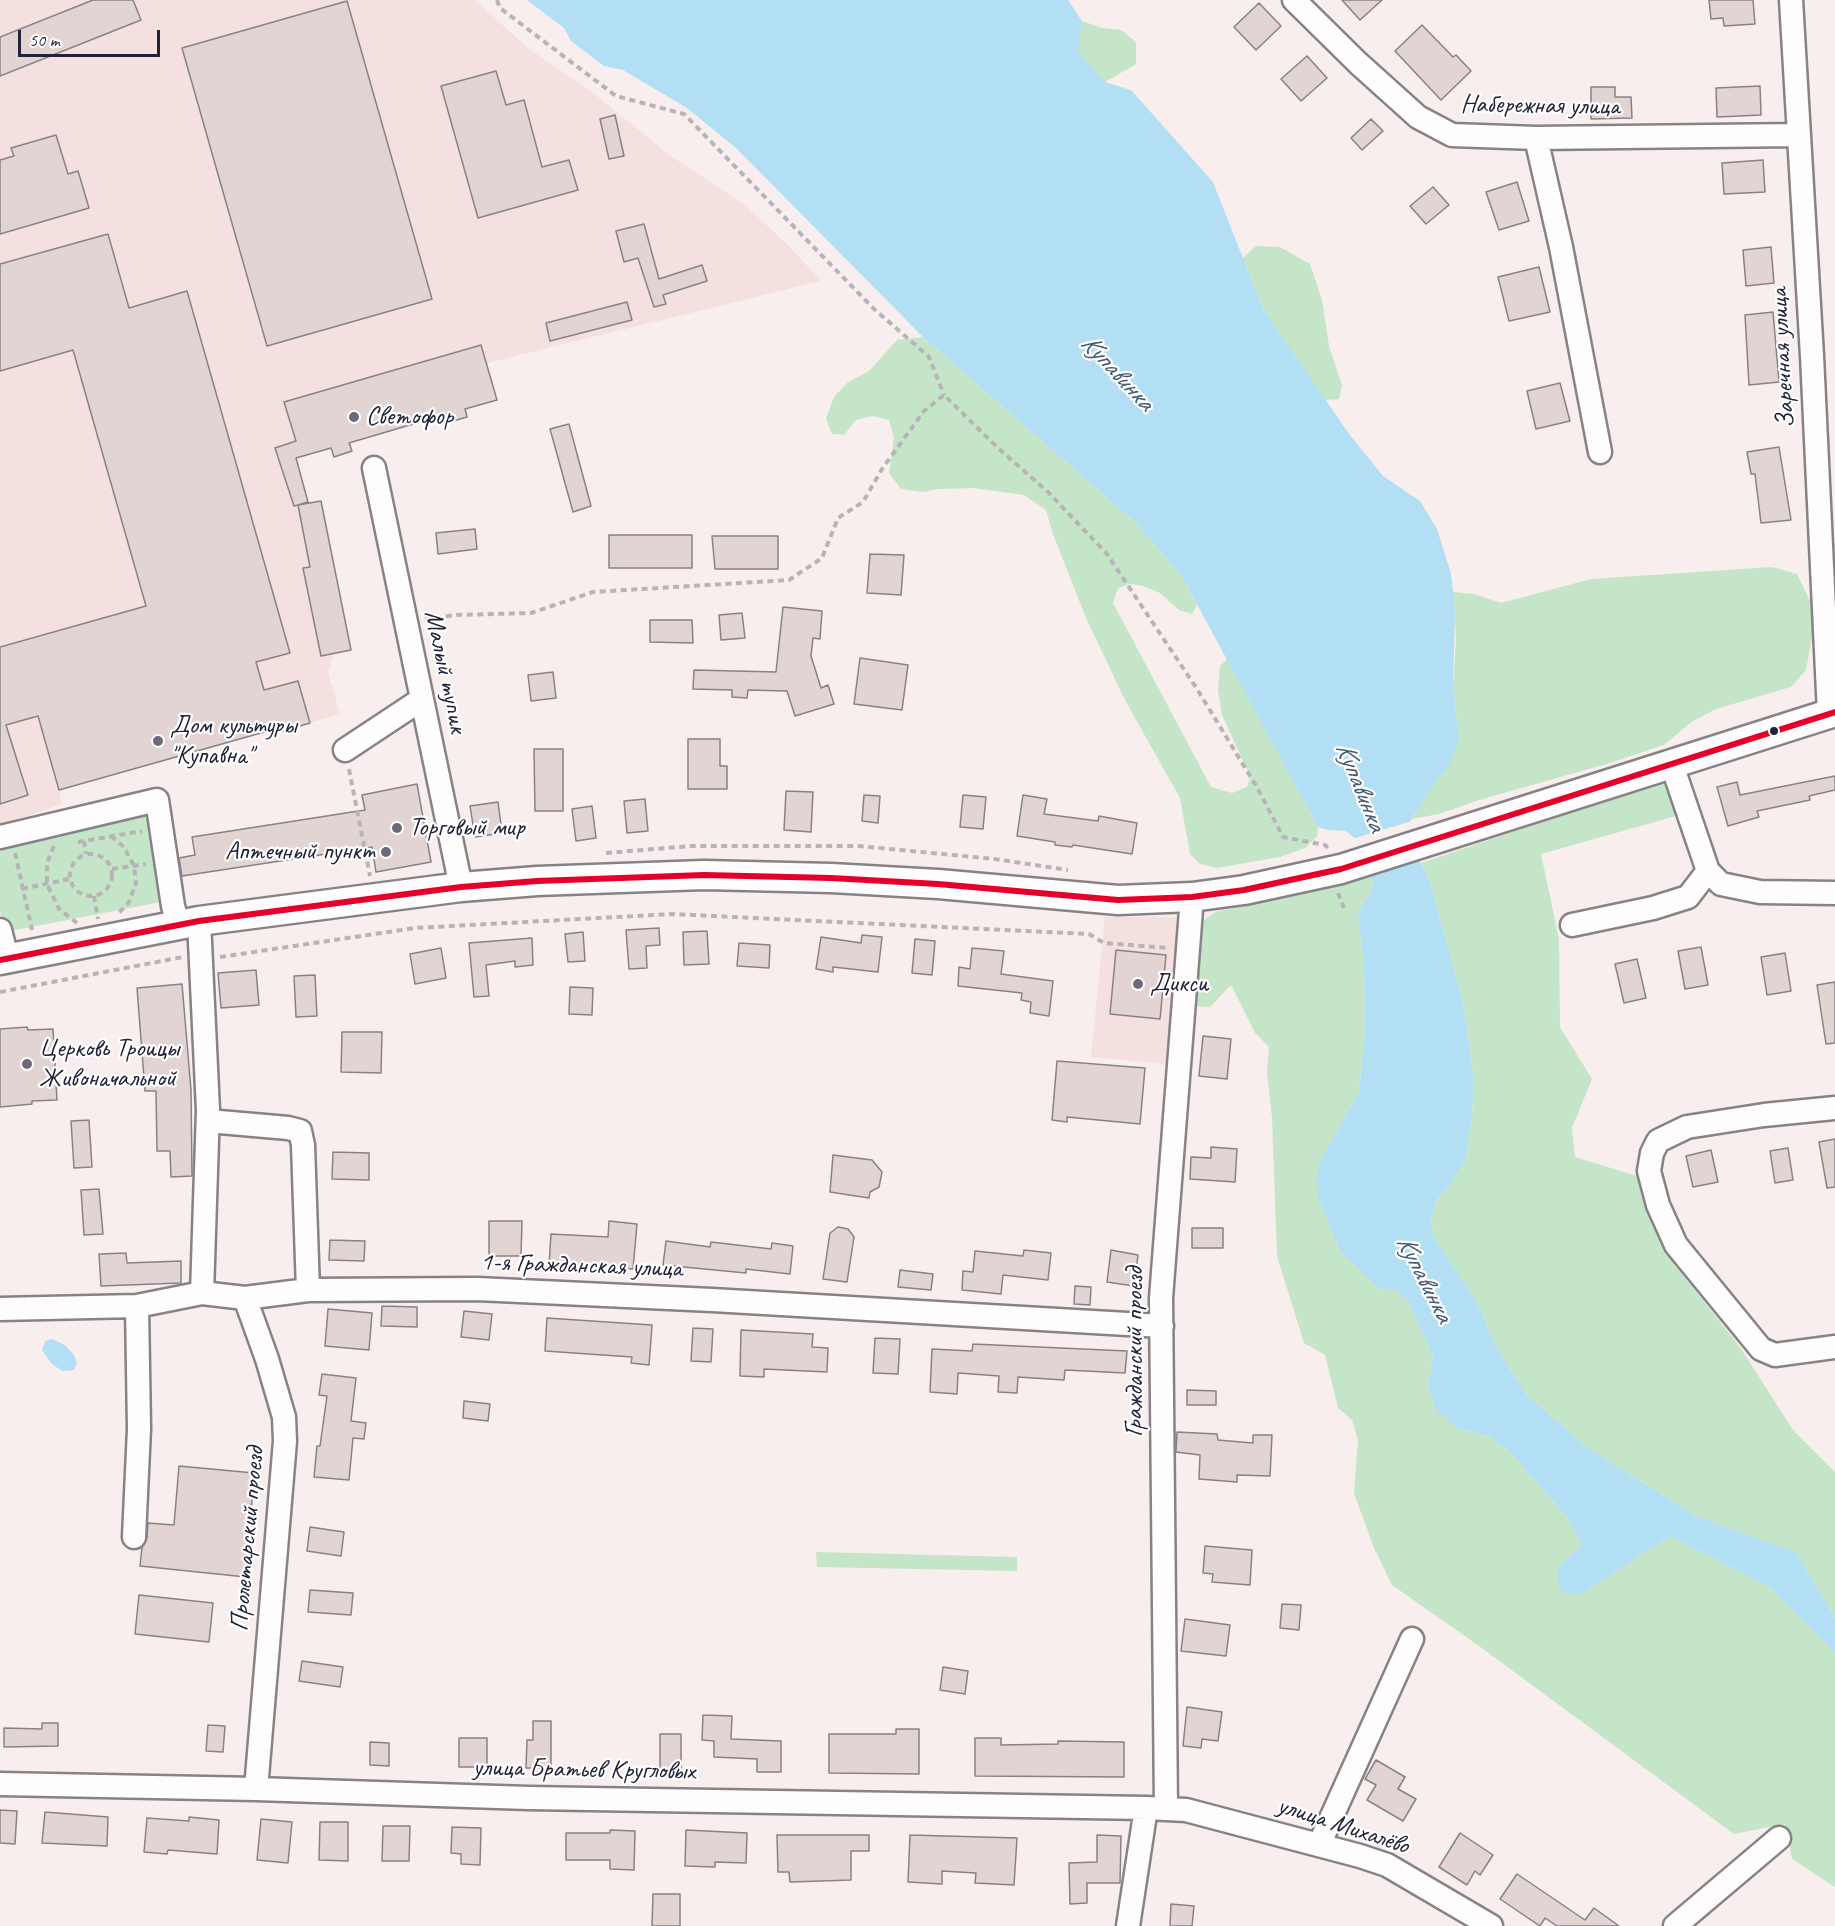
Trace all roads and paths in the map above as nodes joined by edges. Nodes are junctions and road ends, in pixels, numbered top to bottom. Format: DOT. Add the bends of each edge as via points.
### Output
graph roads {
  1 [pos="497,0"];
  2 [pos="1294,0"];
  3 [pos="1791,0"];
  4 [pos="1798,135"];
  5 [pos="1536,138"];
  6 [pos="944,395"];
  7 [pos="1600,452"];
  8 [pos="374,468"];
  9 [pos="406,622"];
  10 [pos="422,699"];
  11 [pos="1832,713"];
  12 [pos="345,750"];
  13 [pos="1672,765"];
  14 [pos="150,829"];
  15 [pos="111,836"];
  16 [pos="0,837"];
  17 [pos="84,841"];
  18 [pos="74,842"];
  19 [pos="64,844"];
  20 [pos="54,846"];
  21 [pos="44,848"];
  22 [pos="24,851"];
  23 [pos="86,854"];
  24 [pos="1336,859"];
  25 [pos="156,862"];
  26 [pos="134,866"];
  27 [pos="112,870"];
  28 [pos="1708,871"];
  29 [pos="370,877"];
  30 [pos="69,879"];
  31 [pos="47,884"];
  32 [pos="461,887"];
  33 [pos="22,889"];
  34 [pos="1835,893"];
  35 [pos="94,896"];
  36 [pos="1192,897"];
  37 [pos="26,904"];
  38 [pos="116,916"];
  39 [pos="98,920"];
  40 [pos="188,922"];
  41 [pos="77,923"];
  42 [pos="1572,925"];
  43 [pos="0,930"];
  44 [pos="1188,949"];
  45 [pos="4,959"];
  46 [pos="200,960"];
  47 [pos="0,992"];
  48 [pos="1835,1108"];
  49 [pos="208,1120"];
  50 [pos="308,1290"];
  51 [pos="202,1293"];
  52 [pos="245,1298"];
  53 [pos="137,1306"];
  54 [pos="0,1309"];
  55 [pos="1162,1326"];
  56 [pos="1835,1347"];
  57 [pos="134,1537"];
  58 [pos="1412,1639"];
  59 [pos="0,1784"];
  60 [pos="256,1789"];
  61 [pos="1156,1808"];
  62 [pos="1779,1838"];
  63 [pos="1319,1845"];
  64 [pos="1128,1926"];
  65 [pos="1491,1926"];
  66 [pos="1675,1926"];
  1 -- 6 [label="path" via="501,8 616,96 684,114 873,308 929,357"];
  2 -- 5 [label="street, Набережная улица" via="1418,117 1452,135"];
  3 -- 4 [label="street, Заречная улица"];
  4 -- 5 [label="street, Набережная улица"];
  4 -- 11 [label="street, Заречная улица"];
  5 -- 7 [label="street"];
  6 -- 9 [label="path" via="924,411 863,502 838,518 822,558 789,580 593,592 531,612"];
  6 -- 24 [label="path" via="1048,492 1107,554 1197,689 1283,837 1325,845"];
  8 -- 9 [label="street, Малый тупик"];
  9 -- 10 [label="street, Малый тупик"];
  10 -- 12 [label="street"];
  10 -- 32 [label="street, Малый тупик"];
  11 -- 13 [label="main road"];
  12 -- 29 [label="path"];
  13 -- 24 [label="main road" via="1384,856"];
  13 -- 28 [label="street"];
  14 -- 15 [label="path"];
  15 -- 17 [label="path"];
  15 -- 26 [label="path" via="124,848"];
  16 -- 40 [label="street" via="157,800 173,906"];
  17 -- 18 [label="path"];
  17 -- 23 [label="path"];
  19 -- 20 [label="path"];
  20 -- 21 [label="path"];
  20 -- 31 [label="path" via="47,863"];
  22 -- 33 [label="path" via="15,853"];
  23 -- 27 [label="path" via="103,858"];
  23 -- 30 [label="path" via="73,863"];
  24 -- 36 [label="main road" via="1244,890"];
  25 -- 26 [label="path"];
  26 -- 27 [label="path"];
  26 -- 38 [label="path" via="136,883 129,902"];
  27 -- 35 [label="path" via="107,887"];
  28 -- 34 [label="street" via="1721,884 1760,892"];
  28 -- 42 [label="street" via="1688,897"];
  30 -- 31 [label="path"];
  30 -- 35 [label="path" via="82,895"];
  31 -- 33 [label="path"];
  31 -- 41 [label="path" via="59,909"];
  32 -- 36 [label="main road" via="704,875 842,878 1118,900"];
  32 -- 40 [label="main road"];
  33 -- 37 [label="path"];
  35 -- 39 [label="path"];
  36 -- 44 [label="street, Гражданский проезд"];
  40 -- 45 [label="main road"];
  40 -- 46 [label="street"];
  43 -- 45 [label="street"];
  44 -- 46 [label="path" via="1104,943 1089,934 672,914 415,928"];
  44 -- 55 [label="street, Гражданский проезд"];
  46 -- 47 [label="path" via="185,956"];
  46 -- 49 [label="street"];
  48 -- 56 [label="street" via="1687,1127 1658,1141 1649,1171 1658,1205 1676,1245 1761,1349 1775,1354"];
  49 -- 50 [label="street" via="300,1131"];
  49 -- 51 [label="street"];
  50 -- 52 [label="street, 1-я Гражданская улица"];
  50 -- 55 [label="street, 1-я Гражданская улица" via="489,1290"];
  51 -- 52 [label="street, 1-я Гражданская улица"];
  51 -- 53 [label="street, 1-я Гражданская улица"];
  52 -- 60 [label="street, Пролетарский проезд" via="284,1417 285,1442"];
  53 -- 54 [label="street, 1-я Гражданская улица"];
  53 -- 57 [label="street" via="140,1429"];
  55 -- 61 [label="street, Гражданский проезд"];
  58 -- 63 [label="street"];
  59 -- 60 [label="street, улица Братьев Кругловых"];
  60 -- 61 [label="street, улица Братьев Кругловых" via="528,1798"];
  61 -- 63 [label="street, улица Михалёво" via="1213,1816"];
  61 -- 64 [label="street, Гражданский проезд"];
  62 -- 66 [label="street"];
  63 -- 65 [label="street, улица Михалёво" via="1387,1865"];
}
